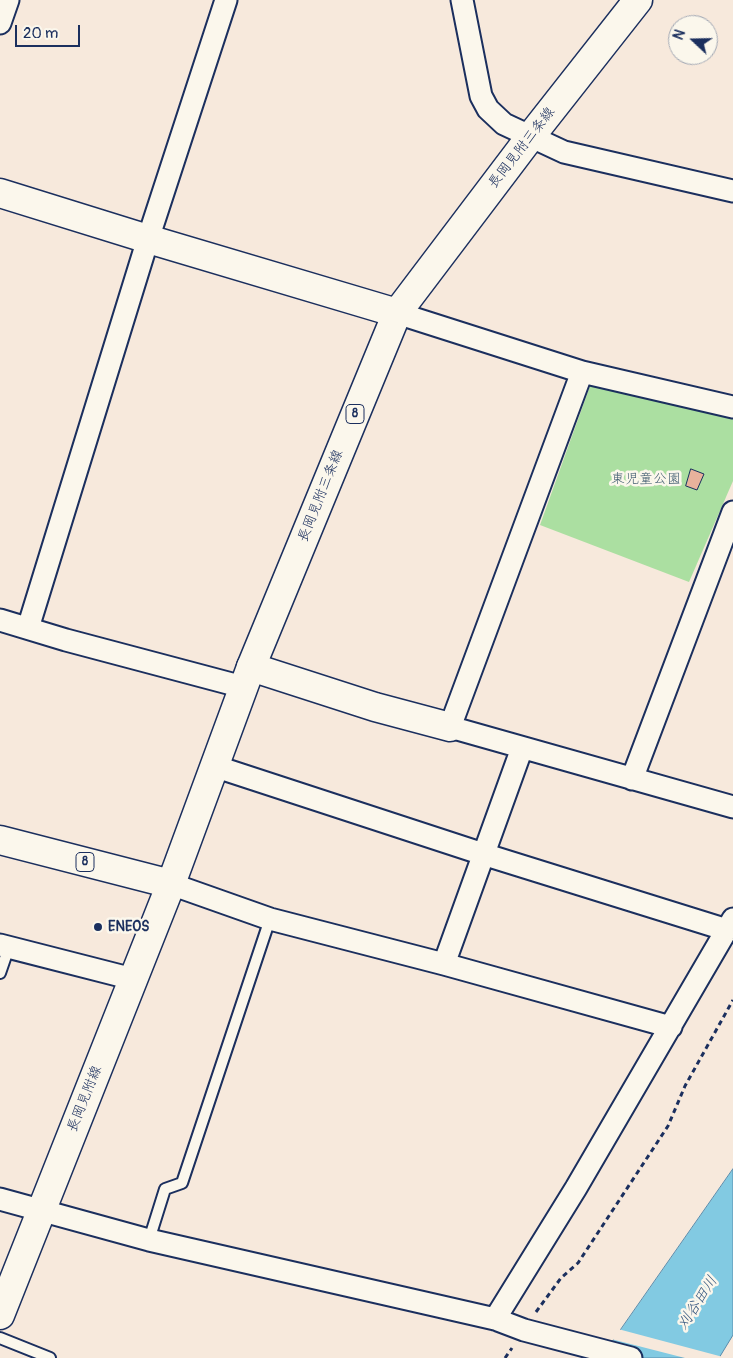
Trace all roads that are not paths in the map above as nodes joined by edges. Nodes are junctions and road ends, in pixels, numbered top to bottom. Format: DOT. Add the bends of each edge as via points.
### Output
graph roads {
  1 [pos="8,0"];
  2 [pos="226,0"];
  3 [pos="462,0"];
  4 [pos="638,0"];
  5 [pos="0,23"];
  6 [pos="531,136"];
  7 [pos="733,191"];
  8 [pos="0,192"];
  9 [pos="148,239"];
  10 [pos="397,313"];
  11 [pos="582,372"];
  12 [pos="733,407"];
  13 [pos="733,512"];
  14 [pos="0,620"];
  15 [pos="28,628"];
  16 [pos="247,677"];
  17 [pos="450,727"];
  18 [pos="522,748"];
  19 [pos="214,766"];
  20 [pos="632,779"];
  21 [pos="733,808"];
  22 [pos="0,840"];
  23 [pos="483,854"];
  24 [pos="171,884"];
  25 [pos="270,918"];
  26 [pos="730,925"];
  27 [pos="5,946"];
  28 [pos="444,964"];
  29 [pos="0,973"];
  30 [pos="132,979"];
  31 [pos="671,1027"];
  32 [pos="0,1199"];
  33 [pos="41,1210"];
  34 [pos="149,1240"];
  35 [pos="0,1314"];
  36 [pos="495,1319"];
  37 [pos="0,1338"];
  38 [pos="50,1358"];
  39 [pos="631,1358"];
  1 -- 5 [label="street"];
  2 -- 9 [label="street"];
  3 -- 6 [label="street" via="481,96 488,110 504,124"];
  4 -- 6 [label="main road, 長岡見附三条線 / 8"];
  6 -- 7 [label="street" via="564,152"];
  6 -- 10 [label="main road, 長岡見附三条線 / 8"];
  8 -- 9 [label="main road"];
  9 -- 10 [label="main road"];
  9 -- 15 [label="street"];
  10 -- 11 [label="street"];
  10 -- 16 [label="main road, 長岡見附三条線 / 8"];
  11 -- 12 [label="street"];
  11 -- 17 [label="street"];
  13 -- 20 [label="street"];
  14 -- 15 [label="street"];
  15 -- 16 [label="street" via="66,640"];
  16 -- 17 [label="main road"];
  16 -- 19 [label="main road, 長岡見附三条線 / 8"];
  17 -- 18 [label="street"];
  18 -- 20 [label="street"];
  18 -- 23 [label="street"];
  19 -- 23 [label="street"];
  19 -- 24 [label="main road, 長岡見附三条線 / 8"];
  20 -- 21 [label="street"];
  22 -- 24 [label="main road, 8"];
  23 -- 26 [label="street"];
  23 -- 28 [label="street"];
  24 -- 25 [label="street"];
  24 -- 30 [label="main road, 長岡見附線"];
  25 -- 28 [label="street"];
  25 -- 34 [label="lane" via="182,1184 165,1189"];
  26 -- 31 [label="street"];
  27 -- 29 [label="lane"];
  27 -- 30 [label="street"];
  28 -- 31 [label="street"];
  30 -- 33 [label="main road, 長岡見附線"];
  31 -- 36 [label="street"];
  32 -- 33 [label="street"];
  33 -- 34 [label="street"];
  33 -- 35 [label="main road, 長岡見附線"];
  34 -- 36 [label="street"];
  36 -- 39 [label="street" via="527,1331"];
  37 -- 38 [label="lane"];
}
